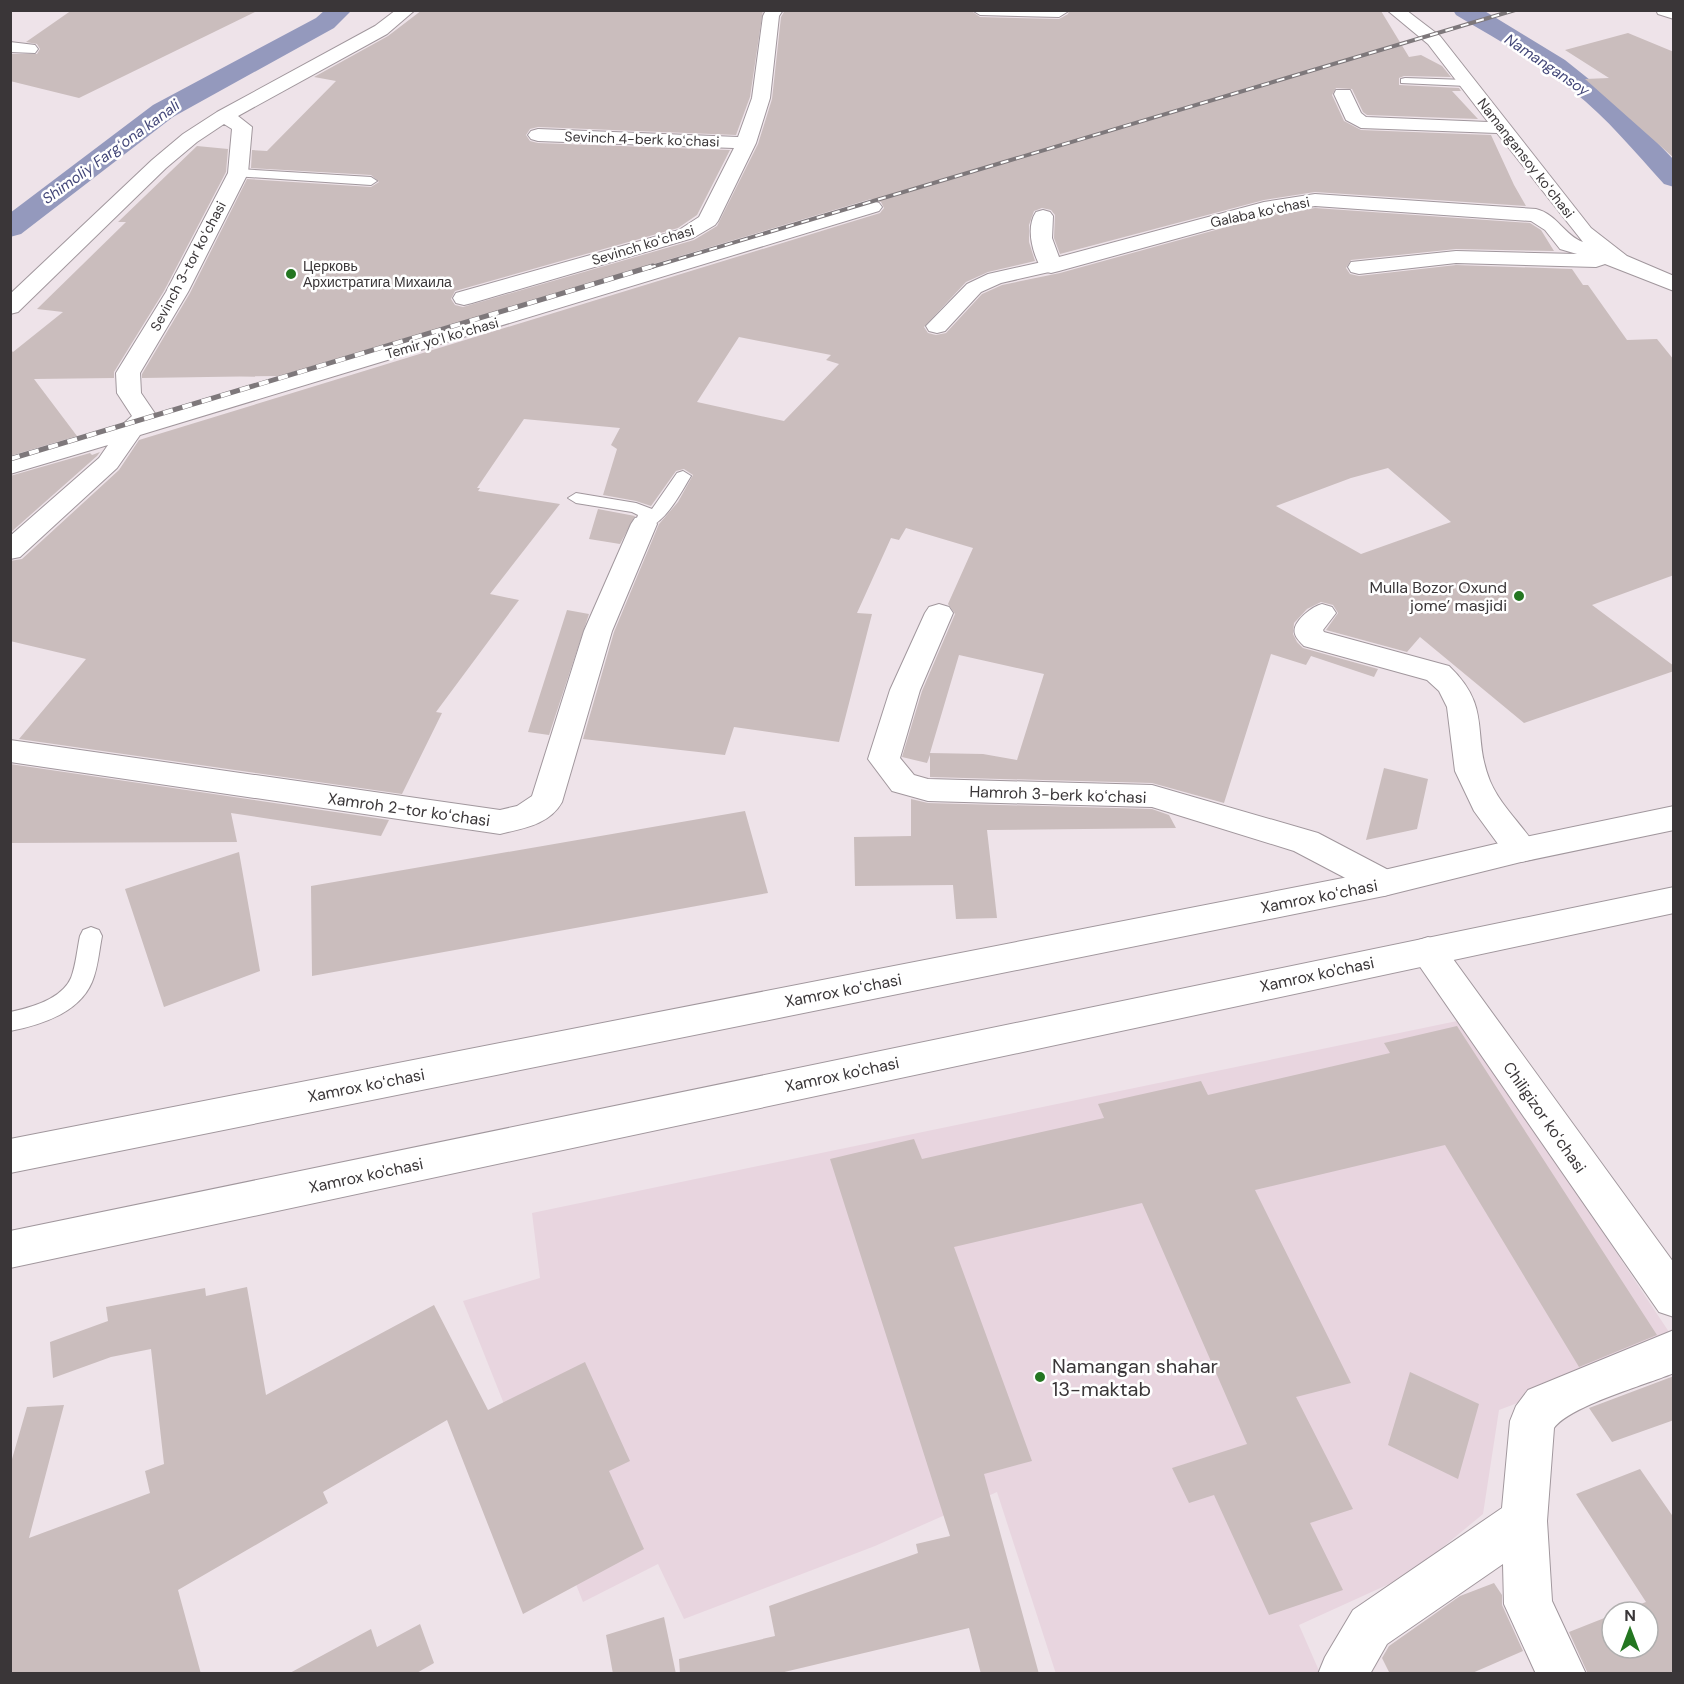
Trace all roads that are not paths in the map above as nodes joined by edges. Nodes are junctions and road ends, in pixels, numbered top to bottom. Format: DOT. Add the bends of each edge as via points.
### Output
graph roads {
  1 [pos="408,10"];
  2 [pos="775,10"];
  3 [pos="980,10"];
  4 [pos="1395,10"];
  5 [pos="1664,10"];
  6 [pos="1059,12"];
  7 [pos="1674,14"];
  8 [pos="10,47"];
  9 [pos="29,49"];
  10 [pos="1405,81"];
  11 [pos="1467,83"];
  12 [pos="1343,94"];
  13 [pos="224,116"];
  14 [pos="1503,128"];
  15 [pos="538,135"];
  16 [pos="746,143"];
  17 [pos="238,173"];
  18 [pos="371,181"];
  19 [pos="872,207"];
  20 [pos="1043,216"];
  21 [pos="1619,261"];
  22 [pos="1051,266"];
  23 [pos="1359,267"];
  24 [pos="1674,284"];
  25 [pos="465,298"];
  26 [pos="10,307"];
  27 [pos="937,326"];
  28 [pos="139,423"];
  29 [pos="10,466"];
  30 [pos="683,476"];
  31 [pos="576,498"];
  32 [pos="644,524"];
  33 [pos="10,551"];
  34 [pos="939,613"];
  35 [pos="1322,613"];
  36 [pos="10,751"];
  37 [pos="1674,818"];
  38 [pos="1521,850"];
  39 [pos="1384,883"];
  40 [pos="1674,900"];
  41 [pos="91,936"];
  42 [pos="1428,951"];
  43 [pos="10,1022"];
  44 [pos="10,1156"];
  45 [pos="10,1250"];
  46 [pos="1661,1259"];
  47 [pos="1674,1298"];
  48 [pos="1674,1350"];
  49 [pos="1524,1521"];
  50 [pos="1342,1674"];
  51 [pos="1562,1674"];
  1 -- 13 [label="street" via="381,30"];
  2 -- 16 [label="street, Sevinch koʻchasi" via="771,16 761,98"];
  3 -- 6 [label="street"];
  4 -- 11 [label="street, Namangansoy koʻchasi" via="1434,40"];
  5 -- 7 [label="street"];
  8 -- 9 [label="street"];
  10 -- 11 [label="lane"];
  11 -- 14 [label="street, Namangansoy koʻchasi"];
  12 -- 14 [label="street" via="1353,116 1361,122"];
  13 -- 17 [label="street, Sevinch 3-tor koʻchasi" via="242,127"];
  13 -- 26 [label="street" via="159,164"];
  14 -- 21 [label="street, Namangansoy koʻchasi" via="1584,232"];
  15 -- 16 [label="street, Sevinch 4-berk koʻchasi"];
  16 -- 25 [label="street, Sevinch koʻchasi" via="708,221 699,228"];
  17 -- 18 [label="lane"];
  17 -- 28 [label="street, Sevinch 3-tor koʻchasi" via="177,292 128,373 128,394 141,407"];
  19 -- 28 [label="street, Temir yoʻl koʻchasi" via="492,323"];
  20 -- 22 [label="street" via="1041,238"];
  21 -- 22 [label="street, Galaba koʻchasi" via="1568,244 1536,215 1315,200 1264,208"];
  21 -- 23 [label="street" via="1456,257"];
  21 -- 24 [label="street, Namangansoy koʻchasi"];
  22 -- 27 [label="street" via="995,278 974,288"];
  28 -- 29 [label="street, Temir yoʻl koʻchasi"];
  28 -- 33 [label="street" via="108,463"];
  30 -- 32 [label="lane" via="661,510"];
  31 -- 32 [label="lane" via="636,508 647,513"];
  32 -- 36 [label="street, Xamroh 2-tor koʻchasi" via="598,631 546,802 526,816 500,822"];
  34 -- 39 [label="street, Hamroh 3-berk koʻchasi" via="906,690 884,759 903,783 928,790 1152,796 1306,842"];
  35 -- 38 [label="street" via="1309,628 1314,639 1438,673 1452,684 1467,728 1471,772"];
  37 -- 38 [label="street, Xamrox koʻchasi"];
  38 -- 39 [label="street, Xamrox koʻchasi"];
  39 -- 44 [label="street, Xamrox koʻchasi"];
  40 -- 42 [label="street, Xamrox ko'chasi"];
  41 -- 43 [label="lane" via="79,986 40,1013"];
  42 -- 45 [label="street, Xamrox ko'chasi"];
  42 -- 46 [label="street, Chiligizor koʻchasi"];
  46 -- 47 [label="street, Chiligizor koʻchasi"];
  48 -- 49 [label="street" via="1544,1405 1532,1421"];
  49 -- 50 [label="street" via="1370,1627"];
  49 -- 51 [label="street" via="1528,1604"];
}
